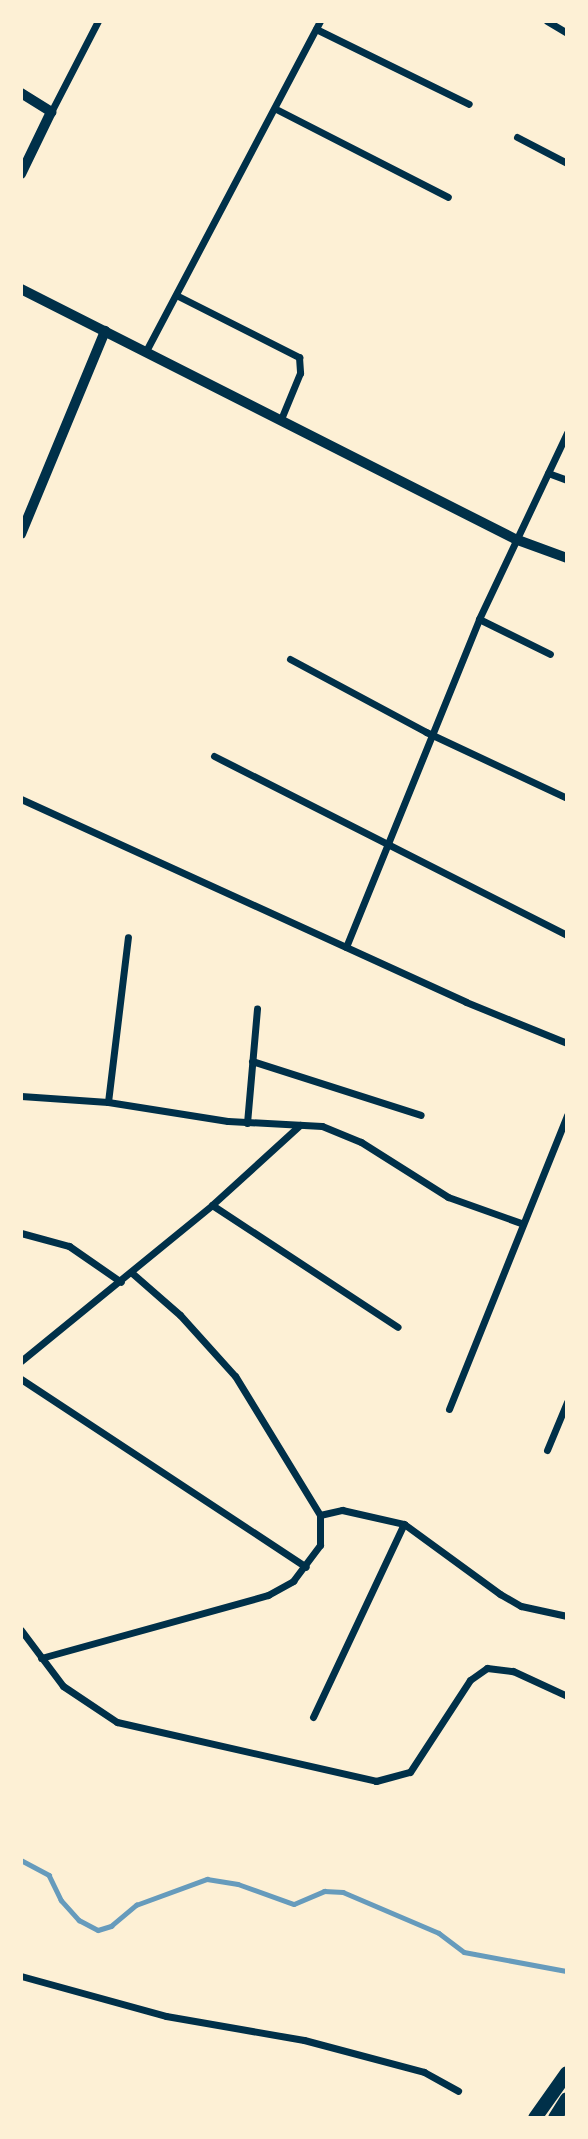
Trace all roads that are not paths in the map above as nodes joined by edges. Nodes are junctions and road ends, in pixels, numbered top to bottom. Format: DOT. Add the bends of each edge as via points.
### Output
graph roads {
  1 [pos="98,21"];
  2 [pos="320,21"];
  3 [pos="547,21"];
  4 [pos="316,29"];
  5 [pos="567,33"];
  6 [pos="21,93"];
  7 [pos="469,104"];
  8 [pos="276,109"];
  9 [pos="51,112"];
  10 [pos="517,137"];
  11 [pos="567,163"];
  12 [pos="21,174"];
  13 [pos="448,197"];
  14 [pos="21,289"];
  15 [pos="178,296"];
  16 [pos="105,331"];
  17 [pos="146,351"];
  18 [pos="281,419"];
  19 [pos="567,433"];
  20 [pos="548,473"];
  21 [pos="567,480"];
  22 [pos="25,511"];
  23 [pos="21,534"];
  24 [pos="516,539"];
  25 [pos="567,558"];
  26 [pos="479,619"];
  27 [pos="550,654"];
  28 [pos="290,659"];
  29 [pos="431,734"];
  30 [pos="214,756"];
  31 [pos="567,798"];
  32 [pos="21,799"];
  33 [pos="387,844"];
  34 [pos="567,934"];
  35 [pos="128,937"];
  36 [pos="346,947"];
  37 [pos="257,1008"];
  38 [pos="567,1043"];
  39 [pos="252,1061"];
  40 [pos="21,1096"];
  41 [pos="108,1102"];
  42 [pos="421,1115"];
  43 [pos="567,1115"];
  44 [pos="247,1123"];
  45 [pos="301,1125"];
  46 [pos="565,1126"];
  47 [pos="212,1205"];
  48 [pos="521,1223"];
  49 [pos="21,1233"];
  50 [pos="132,1273"];
  51 [pos="121,1282"];
  52 [pos="398,1327"];
  53 [pos="21,1361"];
  54 [pos="21,1379"];
  55 [pos="567,1402"];
  56 [pos="449,1409"];
  57 [pos="547,1450"];
  58 [pos="320,1516"];
  59 [pos="404,1524"];
  60 [pos="306,1567"];
  61 [pos="567,1616"];
  62 [pos="21,1630"];
  63 [pos="41,1658"];
  64 [pos="567,1696"];
  65 [pos="313,1717"];
  66 [pos="21,1976"];
  67 [pos="567,2073"];
  68 [pos="458,2091"];
  69 [pos="567,2099"];
  70 [pos="535,2118"];
  71 [pos="555,2118"];
  1 -- 9 [label="street"];
  2 -- 4 [label="street"];
  3 -- 5 [label="street"];
  4 -- 7 [label="street"];
  4 -- 8 [label="street"];
  6 -- 9 [label="main road"];
  8 -- 13 [label="street"];
  8 -- 15 [label="street"];
  9 -- 12 [label="main road"];
  10 -- 11 [label="street"];
  14 -- 16 [label="main road"];
  15 -- 17 [label="street"];
  15 -- 18 [label="street" via="299,357 300,373"];
  16 -- 17 [label="main road"];
  16 -- 22 [label="street"];
  17 -- 18 [label="main road"];
  18 -- 24 [label="main road"];
  19 -- 20 [label="street"];
  20 -- 21 [label="street"];
  20 -- 24 [label="street"];
  22 -- 23 [label="street"];
  24 -- 25 [label="main road"];
  24 -- 26 [label="street"];
  26 -- 27 [label="street"];
  26 -- 29 [label="street"];
  28 -- 29 [label="street"];
  29 -- 31 [label="street"];
  29 -- 33 [label="street"];
  30 -- 33 [label="street"];
  32 -- 36 [label="street"];
  33 -- 34 [label="street"];
  33 -- 36 [label="street"];
  35 -- 41 [label="street"];
  36 -- 38 [label="street"];
  37 -- 39 [label="street"];
  39 -- 42 [label="street"];
  39 -- 44 [label="street"];
  40 -- 41 [label="street"];
  41 -- 44 [label="street"];
  43 -- 46 [label="street"];
  44 -- 45 [label="street"];
  45 -- 47 [label="street"];
  45 -- 48 [label="street" via="342,1132 448,1197"];
  46 -- 48 [label="street"];
  47 -- 50 [label="street"];
  47 -- 52 [label="street"];
  48 -- 56 [label="street"];
  49 -- 51 [label="street" via="69,1246"];
  50 -- 51 [label="street"];
  50 -- 58 [label="street" via="180,1315 235,1376"];
  51 -- 53 [label="street"];
  54 -- 60 [label="street" via="85,1417"];
  55 -- 57 [label="street"];
  58 -- 59 [label="street" via="342,1510"];
  58 -- 60 [label="street" via="320,1545"];
  59 -- 61 [label="street" via="521,1606"];
  59 -- 65 [label="street"];
  60 -- 63 [label="street" via="268,1595"];
  62 -- 63 [label="street"];
  63 -- 64 [label="street" via="63,1686 117,1722 376,1781 410,1772 470,1680 487,1668 513,1671"];
  66 -- 68 [label="street" via="166,2016 304,2040 424,2072"];
  67 -- 70 [label="highway"];
  69 -- 71 [label="highway"];
}
